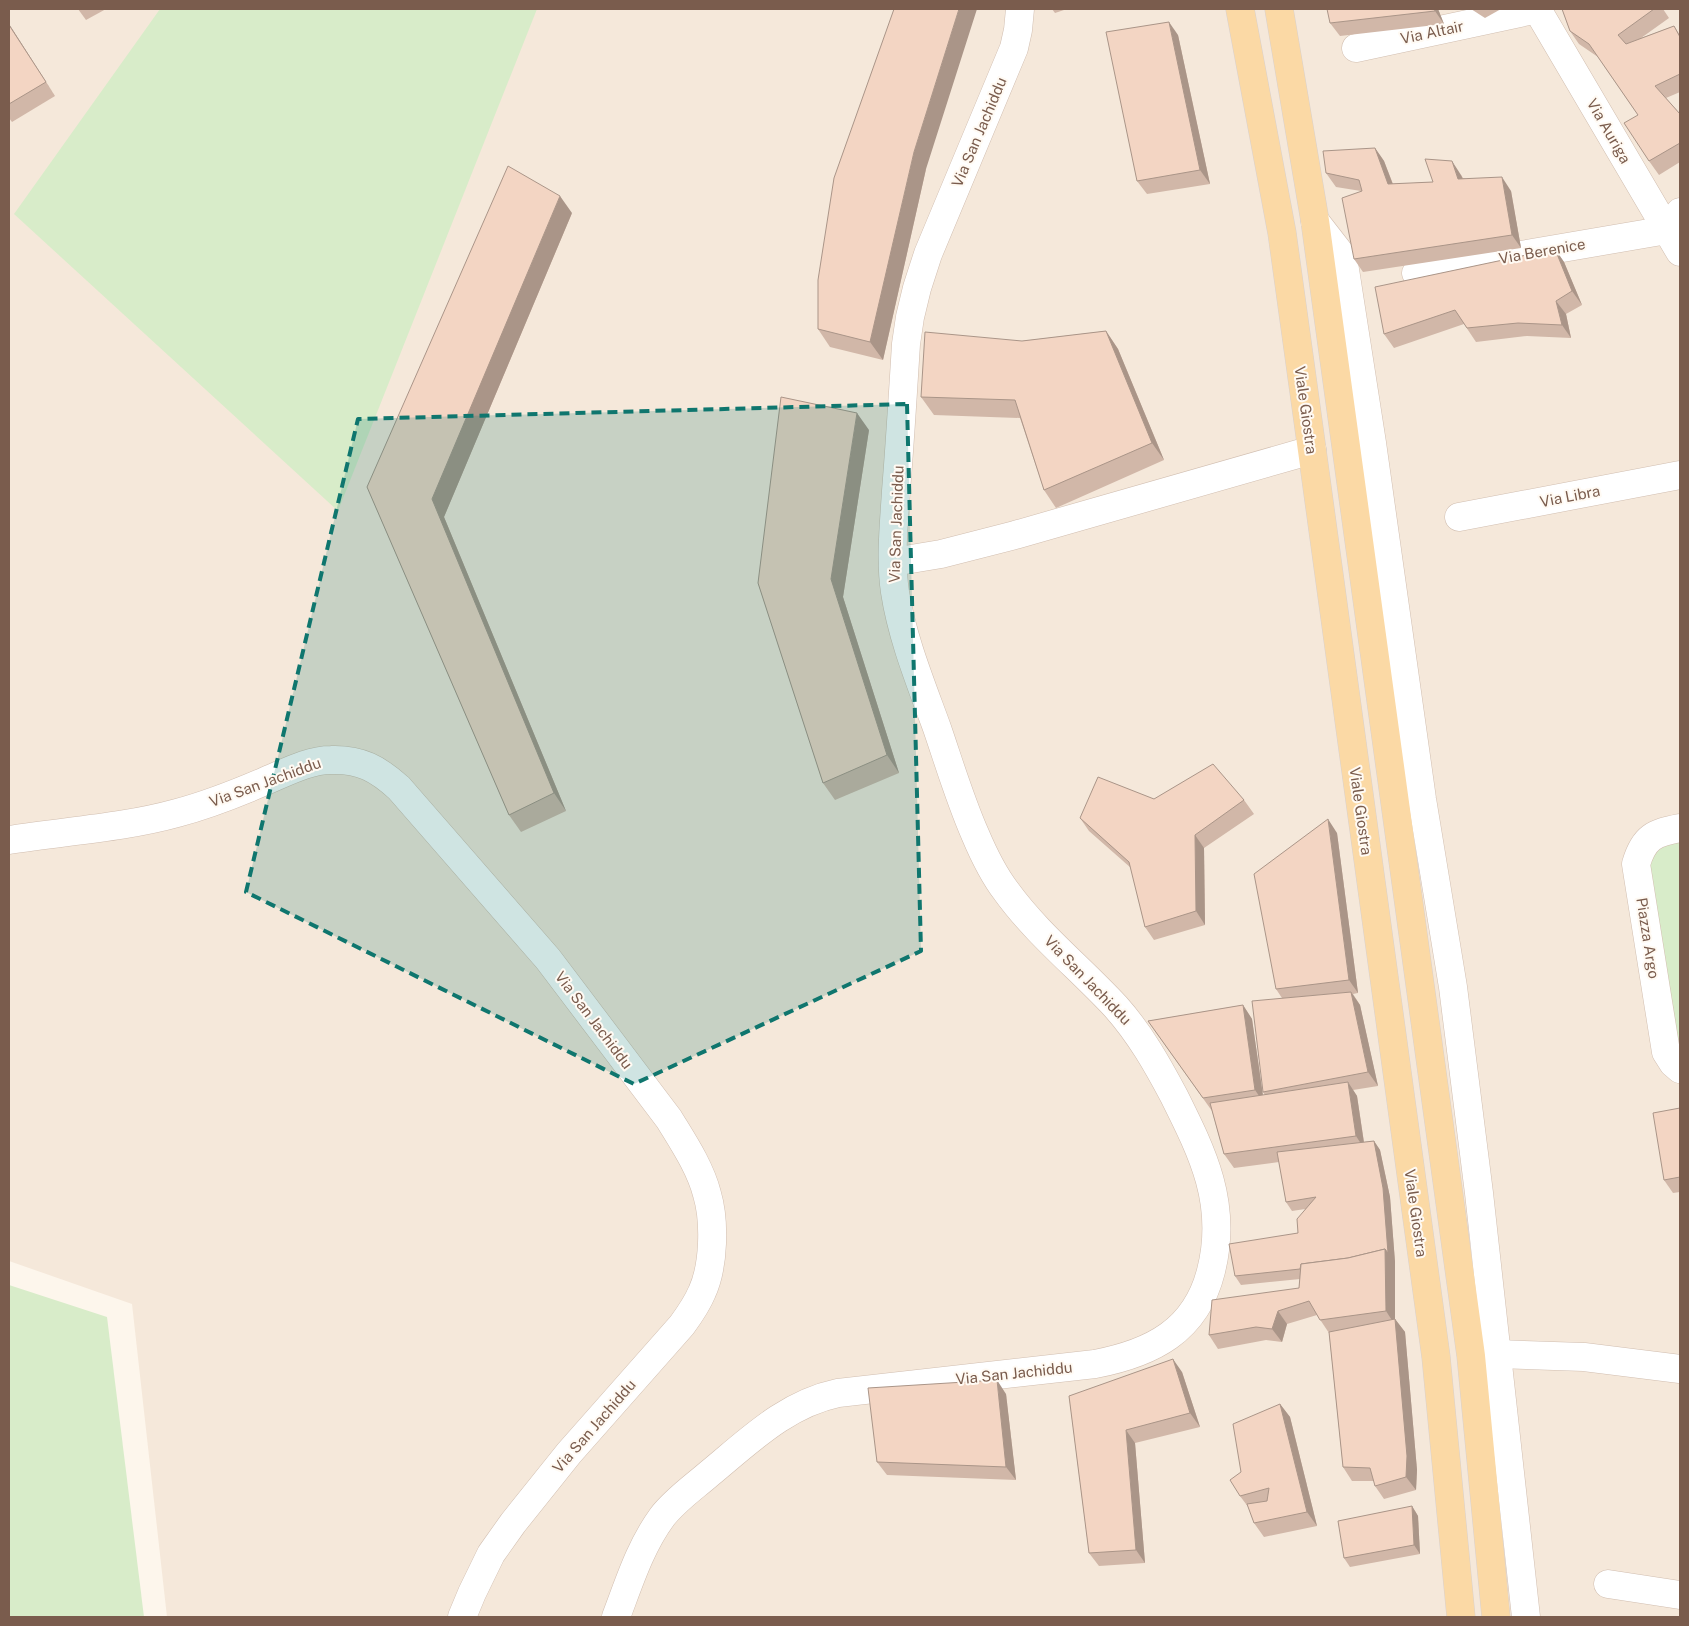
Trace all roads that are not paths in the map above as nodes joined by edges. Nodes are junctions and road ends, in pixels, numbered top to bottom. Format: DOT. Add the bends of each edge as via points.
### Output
graph roads {
  1 [pos="1020,9"];
  2 [pos="1240,9"];
  3 [pos="1280,9"];
  4 [pos="1538,9"];
  5 [pos="1356,48"];
  6 [pos="1315,221"];
  7 [pos="1676,231"];
  8 [pos="1416,273"];
  9 [pos="1312,450"];
  10 [pos="1680,475"];
  11 [pos="1459,517"];
  12 [pos="893,562"];
  13 [pos="1680,828"];
  14 [pos="9,840"];
  15 [pos="1680,1070"];
  16 [pos="1498,1354"];
  17 [pos="1680,1369"];
  18 [pos="1608,1584"];
  19 [pos="1680,1594"];
  20 [pos="462,1617"];
  21 [pos="616,1617"];
  22 [pos="1461,1617"];
  23 [pos="1496,1617"];
  24 [pos="1526,1617"];
  1 -- 12 [label="street, Via San Jachiddu" via="1014,48 928,254 910,317"];
  2 -- 9 [label="main road, Viale Giostra" via="1282,233"];
  3 -- 6 [label="main road"];
  4 -- 5 [label="street, Via Altair"];
  4 -- 7 [label="street, Via Auriga"];
  6 -- 16 [label="street" via="1344,257 1420,789 1452,987"];
  6 -- 23 [label="main road" via="1471,1356"];
  7 -- 8 [label="street, Via Berenice"];
  9 -- 12 [label="street" via="1015,535 941,554"];
  9 -- 22 [label="main road, Viale Giostra" via="1436,1358"];
  10 -- 11 [label="street, Via Libra"];
  12 -- 21 [label="street, Via San Jachiddu" via="894,590 912,656 974,832 1006,891 1020,909 1115,1005 1162,1073 1206,1165 1217,1211 1214,1260 1208,1282 1190,1316 1158,1344 1119,1359 838,1393 800,1405 759,1433 663,1515 643,1548"];
  13 -- 15 [label="street, Piazza Argo" via="1659,832 1648,839 1636,864 1666,1052"];
  14 -- 20 [label="street, Via San Jachiddu" via="178,813 228,797 312,762 348,760 367,764 400,788 548,959 669,1119 684,1144 707,1193 711,1213 710,1262 703,1290 682,1325 512,1523 491,1554"];
  16 -- 17 [label="street" via="1584,1357"];
  16 -- 24 [label="street"];
  18 -- 19 [label="street"];
}
